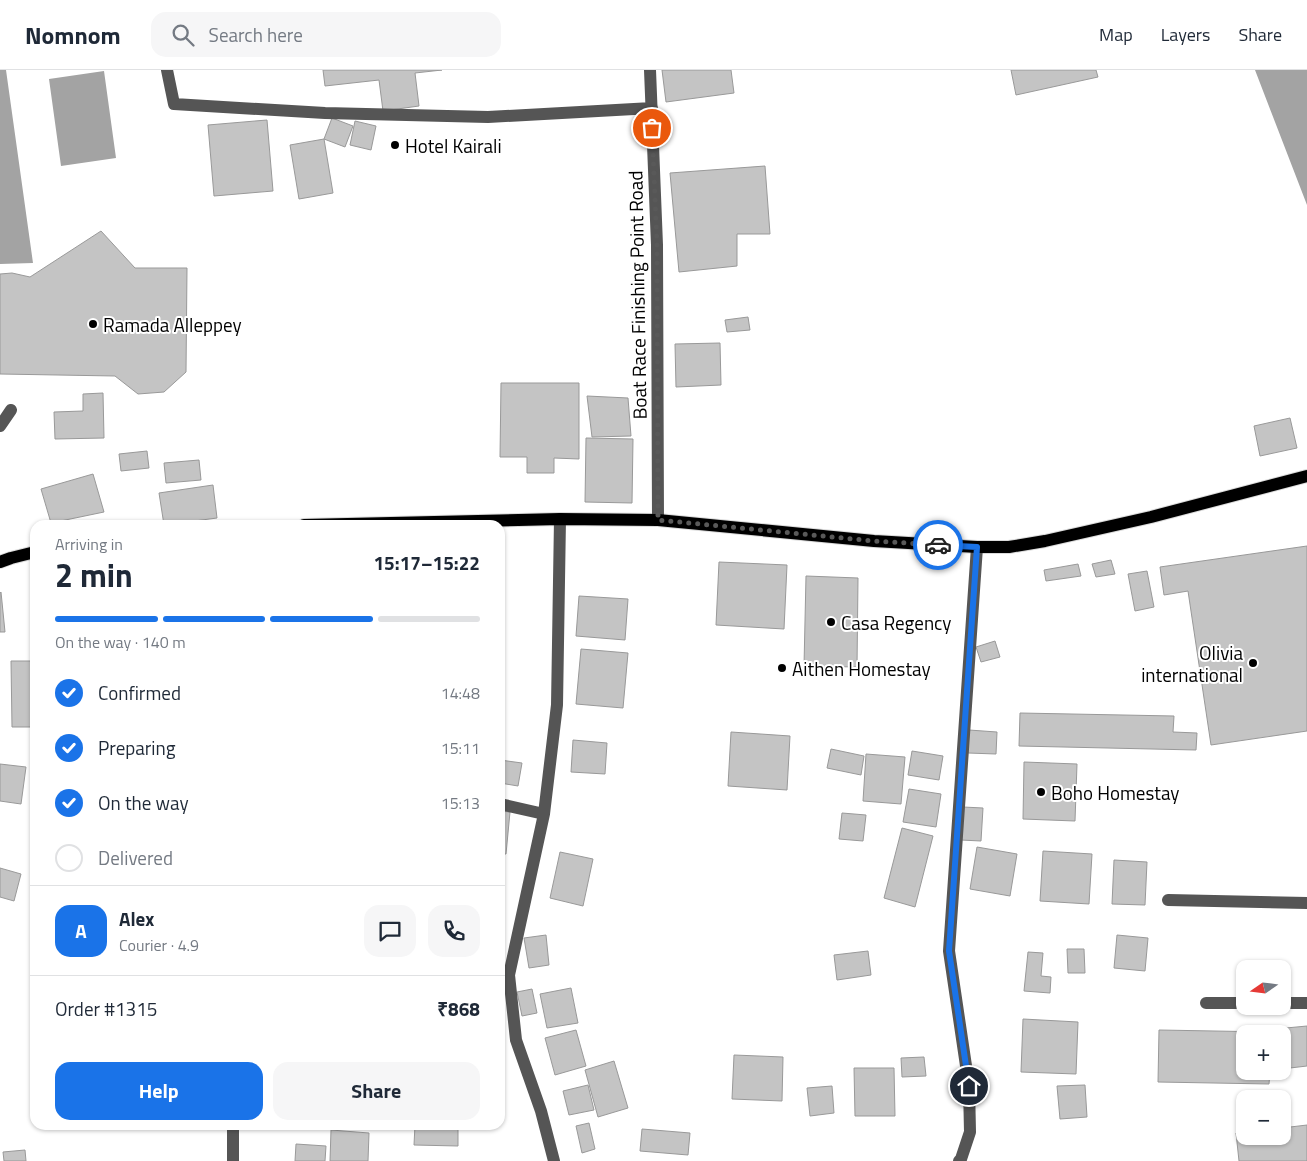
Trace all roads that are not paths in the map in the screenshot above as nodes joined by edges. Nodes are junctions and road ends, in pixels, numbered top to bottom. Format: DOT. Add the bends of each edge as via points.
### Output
graph roads {
  1 [pos="166,70"];
  2 [pos="650,70"];
  3 [pos="652,108"];
  4 [pos="11,410"];
  5 [pos="0,426"];
  6 [pos="1307,476"];
  7 [pos="560,519"];
  8 [pos="505,520"];
  9 [pos="658,520"];
  10 [pos="977,547"];
  11 [pos="30,553"];
  12 [pos="0,562"];
  13 [pos="505,805"];
  14 [pos="544,814"];
  15 [pos="1168,900"];
  16 [pos="1307,903"];
  17 [pos="505,971"];
  18 [pos="505,980"];
  19 [pos="1206,1003"];
  20 [pos="1236,1003"];
  21 [pos="1291,1003"];
  22 [pos="1307,1003"];
  23 [pos="233,1130"];
  24 [pos="233,1161"];
  25 [pos="554,1161"];
  26 [pos="959,1161"];
  1 -- 3 [label="street" via="174,104 325,113 488,117"];
  2 -- 3 [label="street, Boat Race Finishing Point Road"];
  3 -- 9 [label="street, Boat Race Finishing Point Road" via="657,245"];
  4 -- 5 [label="street"];
  6 -- 10 [label="main road" via="1045,542"];
  7 -- 8 [label="main road"];
  7 -- 9 [label="main road"];
  7 -- 14 [label="street" via="558,705"];
  9 -- 10 [label="main road" via="874,541"];
  10 -- 26 [label="street" via="949,951 969,1086 970,1132"];
  11 -- 12 [label="main road"];
  13 -- 14 [label="street"];
  14 -- 17 [label="street"];
  15 -- 16 [label="street"];
  18 -- 25 [label="street" via="516,1040 541,1111"];
  19 -- 20 [label="street"];
  21 -- 22 [label="street"];
  23 -- 24 [label="street"];
}
